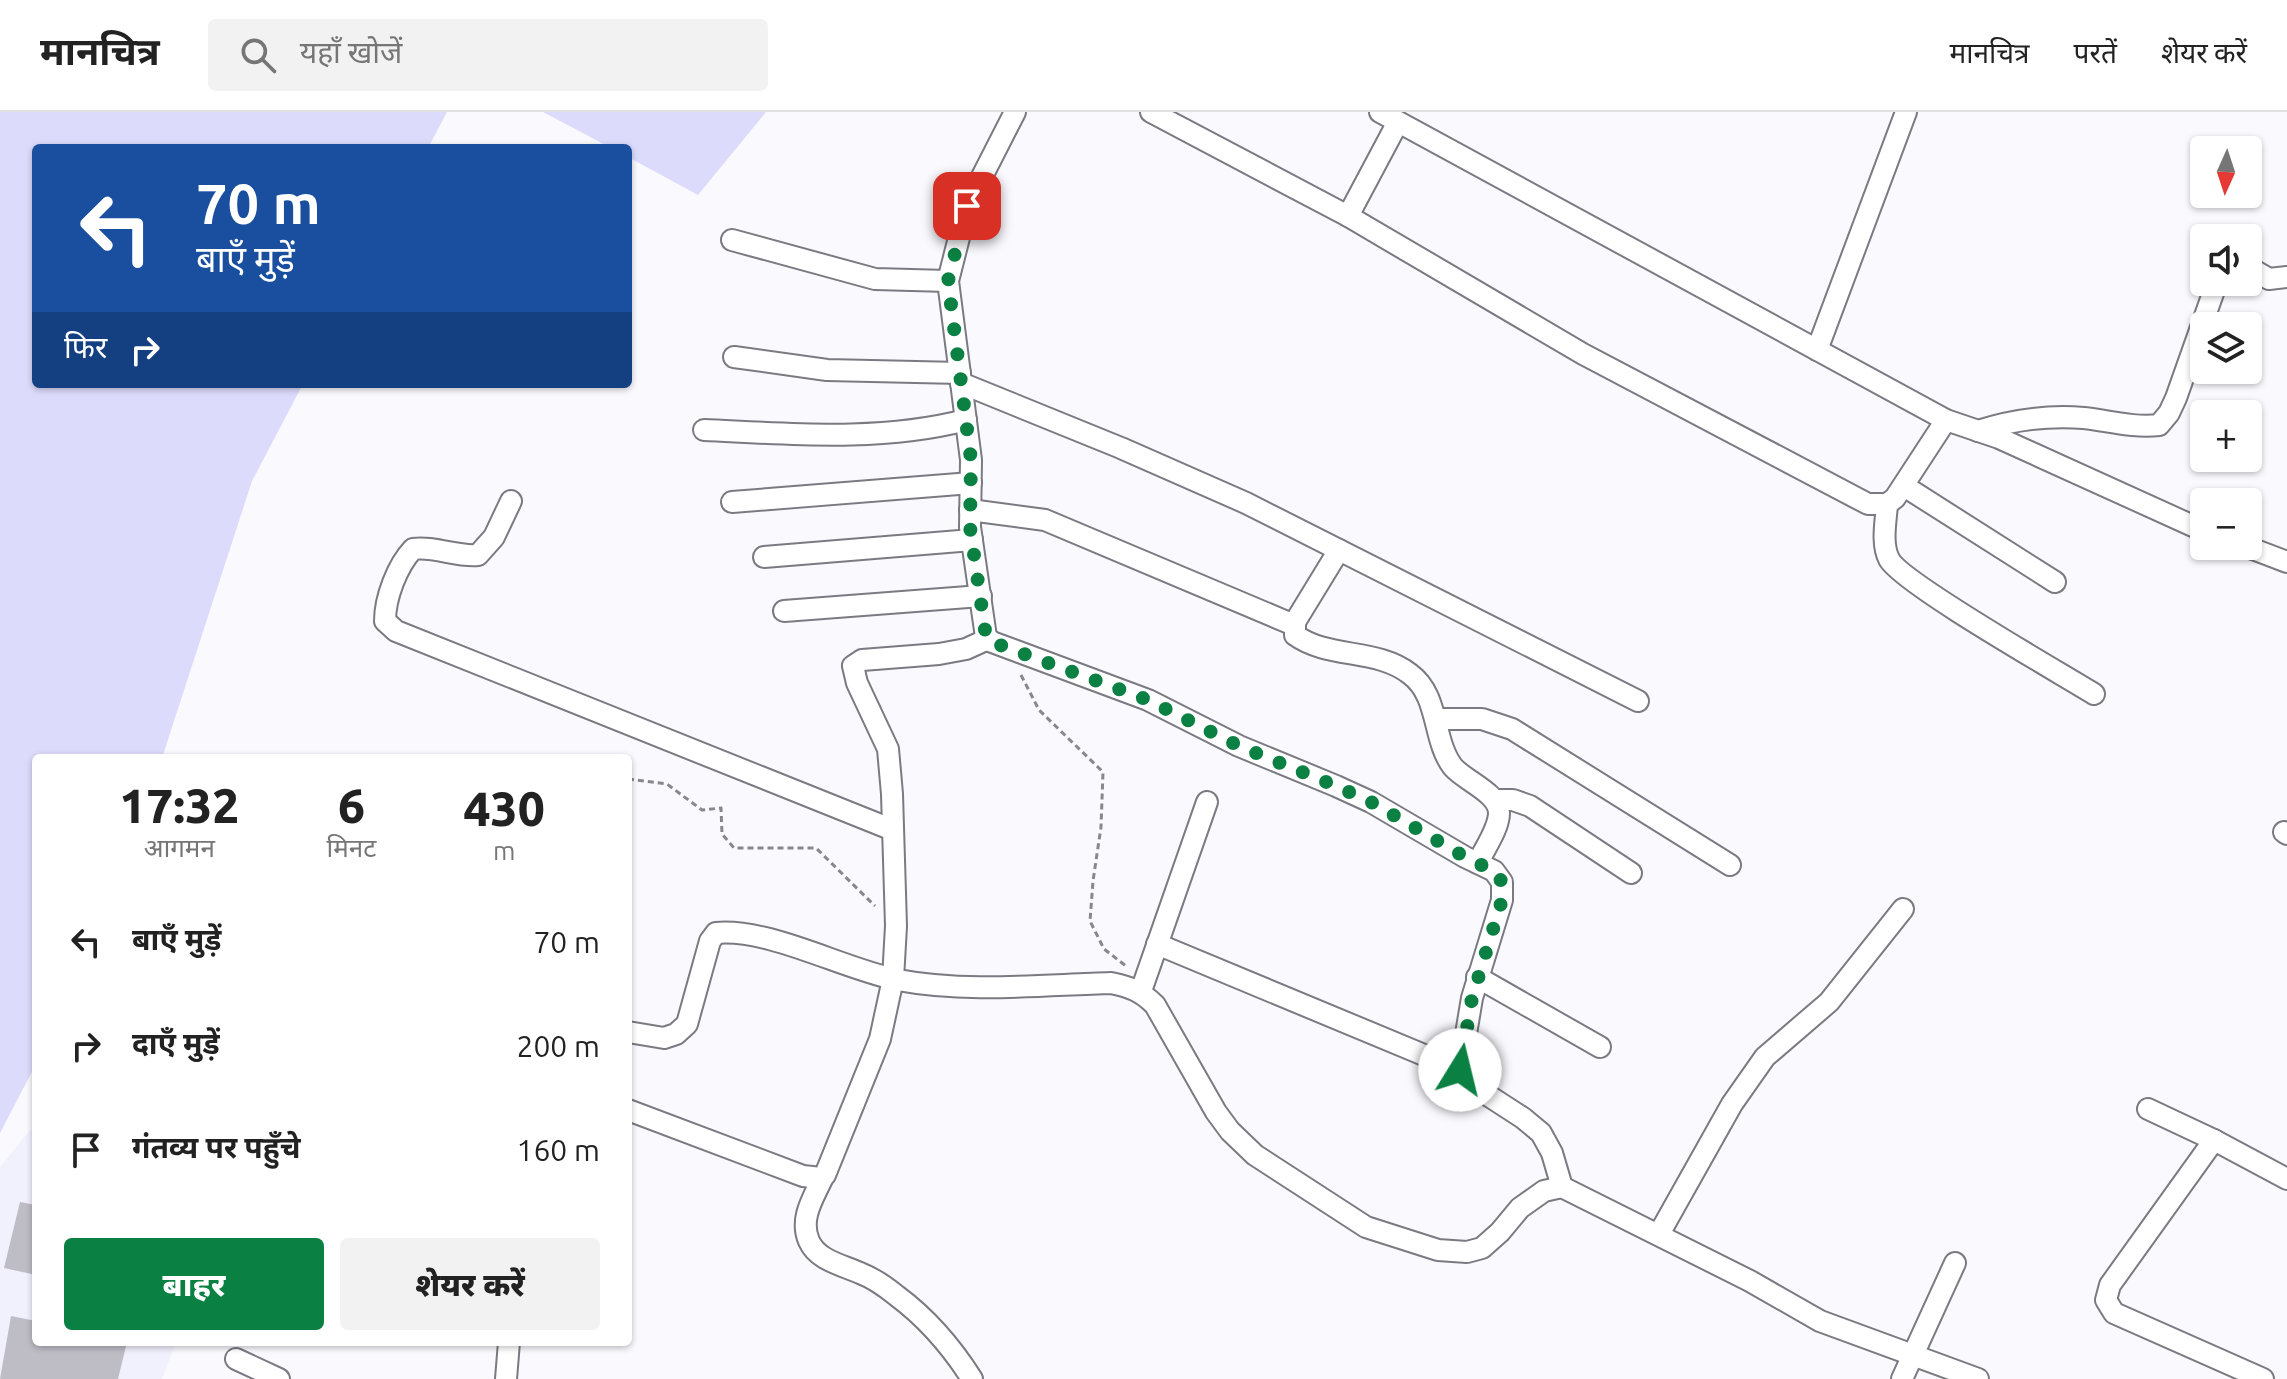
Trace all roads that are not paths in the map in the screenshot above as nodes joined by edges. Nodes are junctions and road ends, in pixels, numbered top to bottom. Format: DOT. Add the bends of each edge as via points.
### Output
graph roads {
  1 [pos="1015,112"];
  2 [pos="1151,112"];
  3 [pos="1380,112"];
  4 [pos="1906,112"];
  5 [pos="1398,122"];
  6 [pos="1348,216"];
  7 [pos="732,240"];
  8 [pos="2262,275"];
  9 [pos="2287,277"];
  10 [pos="948,281"];
  11 [pos="2212,296"];
  12 [pos="1817,350"];
  13 [pos="734,357"];
  14 [pos="961,378"];
  15 [pos="966,420"];
  16 [pos="1946,420"];
  17 [pos="704,430"];
  18 [pos="1978,431"];
  19 [pos="971,483"];
  20 [pos="1904,486"];
  21 [pos="511,501"];
  22 [pos="732,502"];
  23 [pos="1887,504"];
  24 [pos="970,510"];
  25 [pos="2190,525"];
  26 [pos="972,540"];
  27 [pos="1339,550"];
  28 [pos="2262,551"];
  29 [pos="764,557"];
  30 [pos="2286,559"];
  31 [pos="2055,582"];
  32 [pos="981,596"];
  33 [pos="784,611"];
  34 [pos="1294,625"];
  35 [pos="988,639"];
  36 [pos="2094,694"];
  37 [pos="1638,701"];
  38 [pos="1436,719"];
  39 [pos="1495,800"];
  40 [pos="1207,802"];
  41 [pos="893,830"];
  42 [pos="1478,863"];
  43 [pos="1730,865"];
  44 [pos="1631,873"];
  45 [pos="1903,909"];
  46 [pos="1157,944"];
  47 [pos="1477,977"];
  48 [pos="893,979"];
  49 [pos="1141,991"];
  50 [pos="632,1033"];
  51 [pos="1600,1047"];
  52 [pos="1460,1070"];
  53 [pos="2148,1109"];
  54 [pos="632,1112"];
  55 [pos="2214,1140"];
  56 [pos="823,1177"];
  57 [pos="2287,1179"];
  58 [pos="1562,1187"];
  59 [pos="1659,1234"];
  60 [pos="1955,1263"];
  61 [pos="509,1346"];
  62 [pos="1911,1355"];
  63 [pos="236,1359"];
  64 [pos="279,1379"];
  65 [pos="506,1379"];
  66 [pos="972,1379"];
  67 [pos="1902,1379"];
  68 [pos="1978,1379"];
  69 [pos="2263,1379"];
  1 -- 10 [label="street" via="967,206"];
  2 -- 6 [label="street"];
  3 -- 5 [label="street"];
  4 -- 12 [label="street"];
  5 -- 6 [label="street"];
  5 -- 12 [label="street"];
  6 -- 23 [label="street" via="1583,354 1854,497 1877,506"];
  7 -- 10 [label="street" via="875,279"];
  8 -- 9 [label="street"];
  10 -- 14 [label="street"];
  11 -- 18 [label="street" via="2176,398 2159,425 2082,418 2011,420"];
  12 -- 16 [label="street"];
  13 -- 14 [label="street" via="827,370"];
  14 -- 15 [label="street"];
  14 -- 27 [label="street" via="1246,503"];
  15 -- 17 [label="street" via="858,436"];
  15 -- 19 [label="street"];
  16 -- 18 [label="street"];
  16 -- 20 [label="street"];
  18 -- 25 [label="street"];
  19 -- 22 [label="street"];
  19 -- 24 [label="street"];
  20 -- 23 [label="street"];
  20 -- 31 [label="street"];
  21 -- 41 [label="street" via="494,537 478,555 413,549 397,576 385,621 396,631"];
  23 -- 36 [label="street" via="1890,561 1922,587"];
  24 -- 26 [label="street"];
  24 -- 34 [label="street" via="1045,520"];
  26 -- 29 [label="street"];
  26 -- 32 [label="street"];
  27 -- 34 [label="street"];
  27 -- 37 [label="street"];
  28 -- 30 [label="street"];
  32 -- 33 [label="street"];
  32 -- 35 [label="street"];
  34 -- 38 [label="street" via="1295,635 1306,643 1409,672"];
  35 -- 41 [label="street" via="966,649 862,660 853,666 888,749"];
  35 -- 42 [label="street" via="1148,700 1371,802"];
  38 -- 39 [label="street" via="1453,767"];
  38 -- 43 [label="street" via="1482,719 1512,729"];
  39 -- 42 [label="street" via="1498,822"];
  39 -- 44 [label="street" via="1530,806"];
  40 -- 46 [label="street"];
  41 -- 48 [label="street"];
  42 -- 47 [label="street" via="1502,882 1502,900"];
  45 -- 59 [label="street" via="1829,1002 1765,1057 1732,1104"];
  46 -- 49 [label="street"];
  46 -- 52 [label="street"];
  47 -- 51 [label="street"];
  47 -- 52 [label="street"];
  48 -- 49 [label="street" via="959,986 1111,983"];
  48 -- 50 [label="street" via="755,936 716,933 687,1024 664,1038"];
  48 -- 56 [label="street" via="880,1039"];
  49 -- 58 [label="street" via="1163,1017 1230,1131 1255,1155 1366,1227 1438,1250 1467,1252 1482,1248 1544,1191"];
  52 -- 58 [label="street" via="1472,1085 1541,1133"];
  53 -- 55 [label="street"];
  54 -- 56 [label="street" via="803,1176"];
  55 -- 57 [label="street"];
  55 -- 69 [label="street" via="2110,1285 2106,1300 2114,1313"];
  56 -- 66 [label="street" via="804,1228 813,1250 896,1295 936,1329"];
  58 -- 59 [label="street"];
  59 -- 62 [label="street" via="1820,1321"];
  60 -- 62 [label="street"];
  61 -- 65 [label="street"];
  62 -- 67 [label="street"];
  62 -- 68 [label="street"];
  63 -- 64 [label="street"];
}
